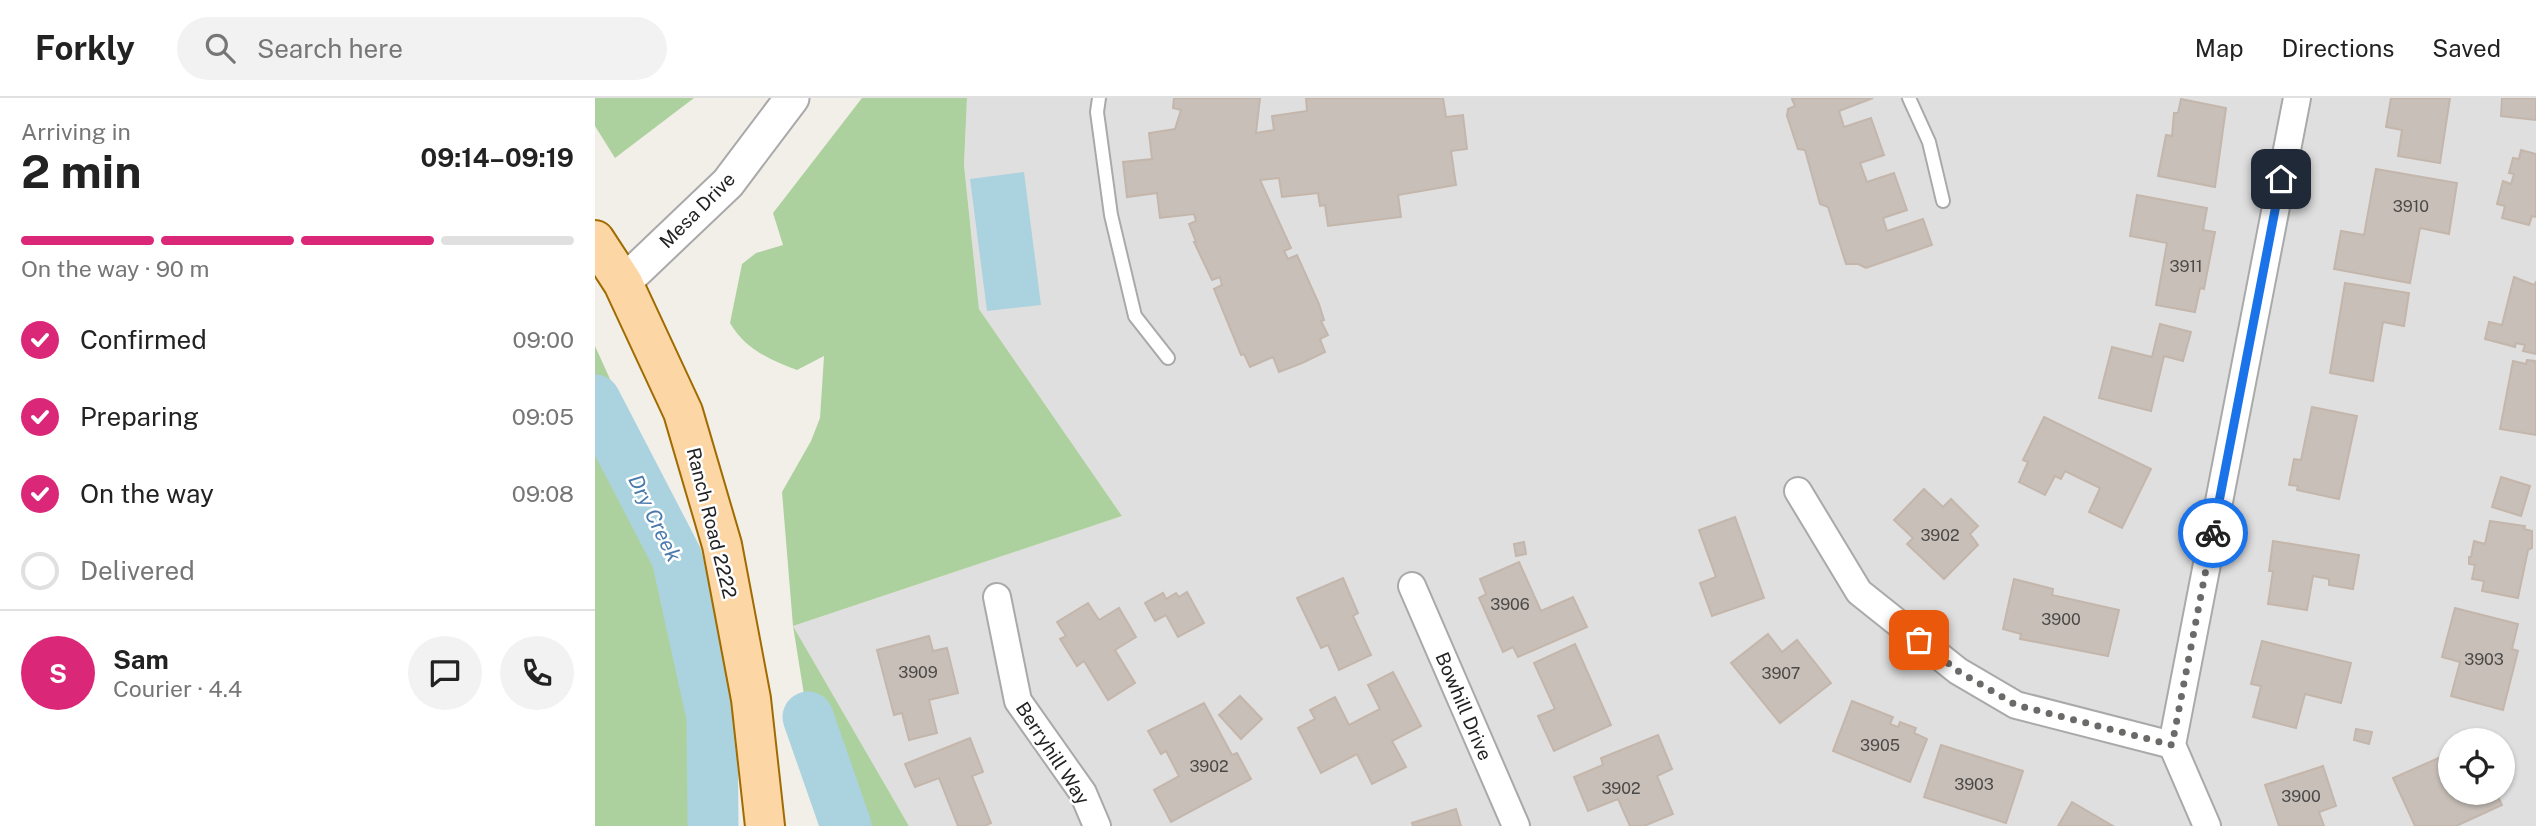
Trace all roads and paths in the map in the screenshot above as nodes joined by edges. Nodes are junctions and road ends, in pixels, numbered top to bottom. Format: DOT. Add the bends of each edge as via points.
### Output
graph roads {
  1 [pos="792,98"];
  2 [pos="1099,98"];
  3 [pos="1909,98"];
  4 [pos="2297,98"];
  5 [pos="1943,201"];
  6 [pos="595,240"];
  7 [pos="623,283"];
  8 [pos="1168,358"];
  9 [pos="1798,491"];
  10 [pos="1412,586"];
  11 [pos="997,597"];
  12 [pos="2172,745"];
  13 [pos="765,826"];
  14 [pos="1097,826"];
  15 [pos="1515,826"];
  16 [pos="2207,826"];
  1 -- 7 [label="street, Mesa Drive" via="728,183"];
  2 -- 8 [label="lane" via="1111,215 1135,316"];
  3 -- 5 [label="lane" via="1929,142"];
  4 -- 12 [label="street"];
  6 -- 7 [label="main road, Ranch Road 2222"];
  7 -- 13 [label="main road, Ranch Road 2222" via="683,412 722,545 751,699"];
  9 -- 12 [label="street" via="1859,592 1958,671 2016,705"];
  10 -- 15 [label="street, Bowhill Drive"];
  11 -- 14 [label="street, Berryhill Way" via="1018,701 1083,793"];
  12 -- 16 [label="street"];
}
